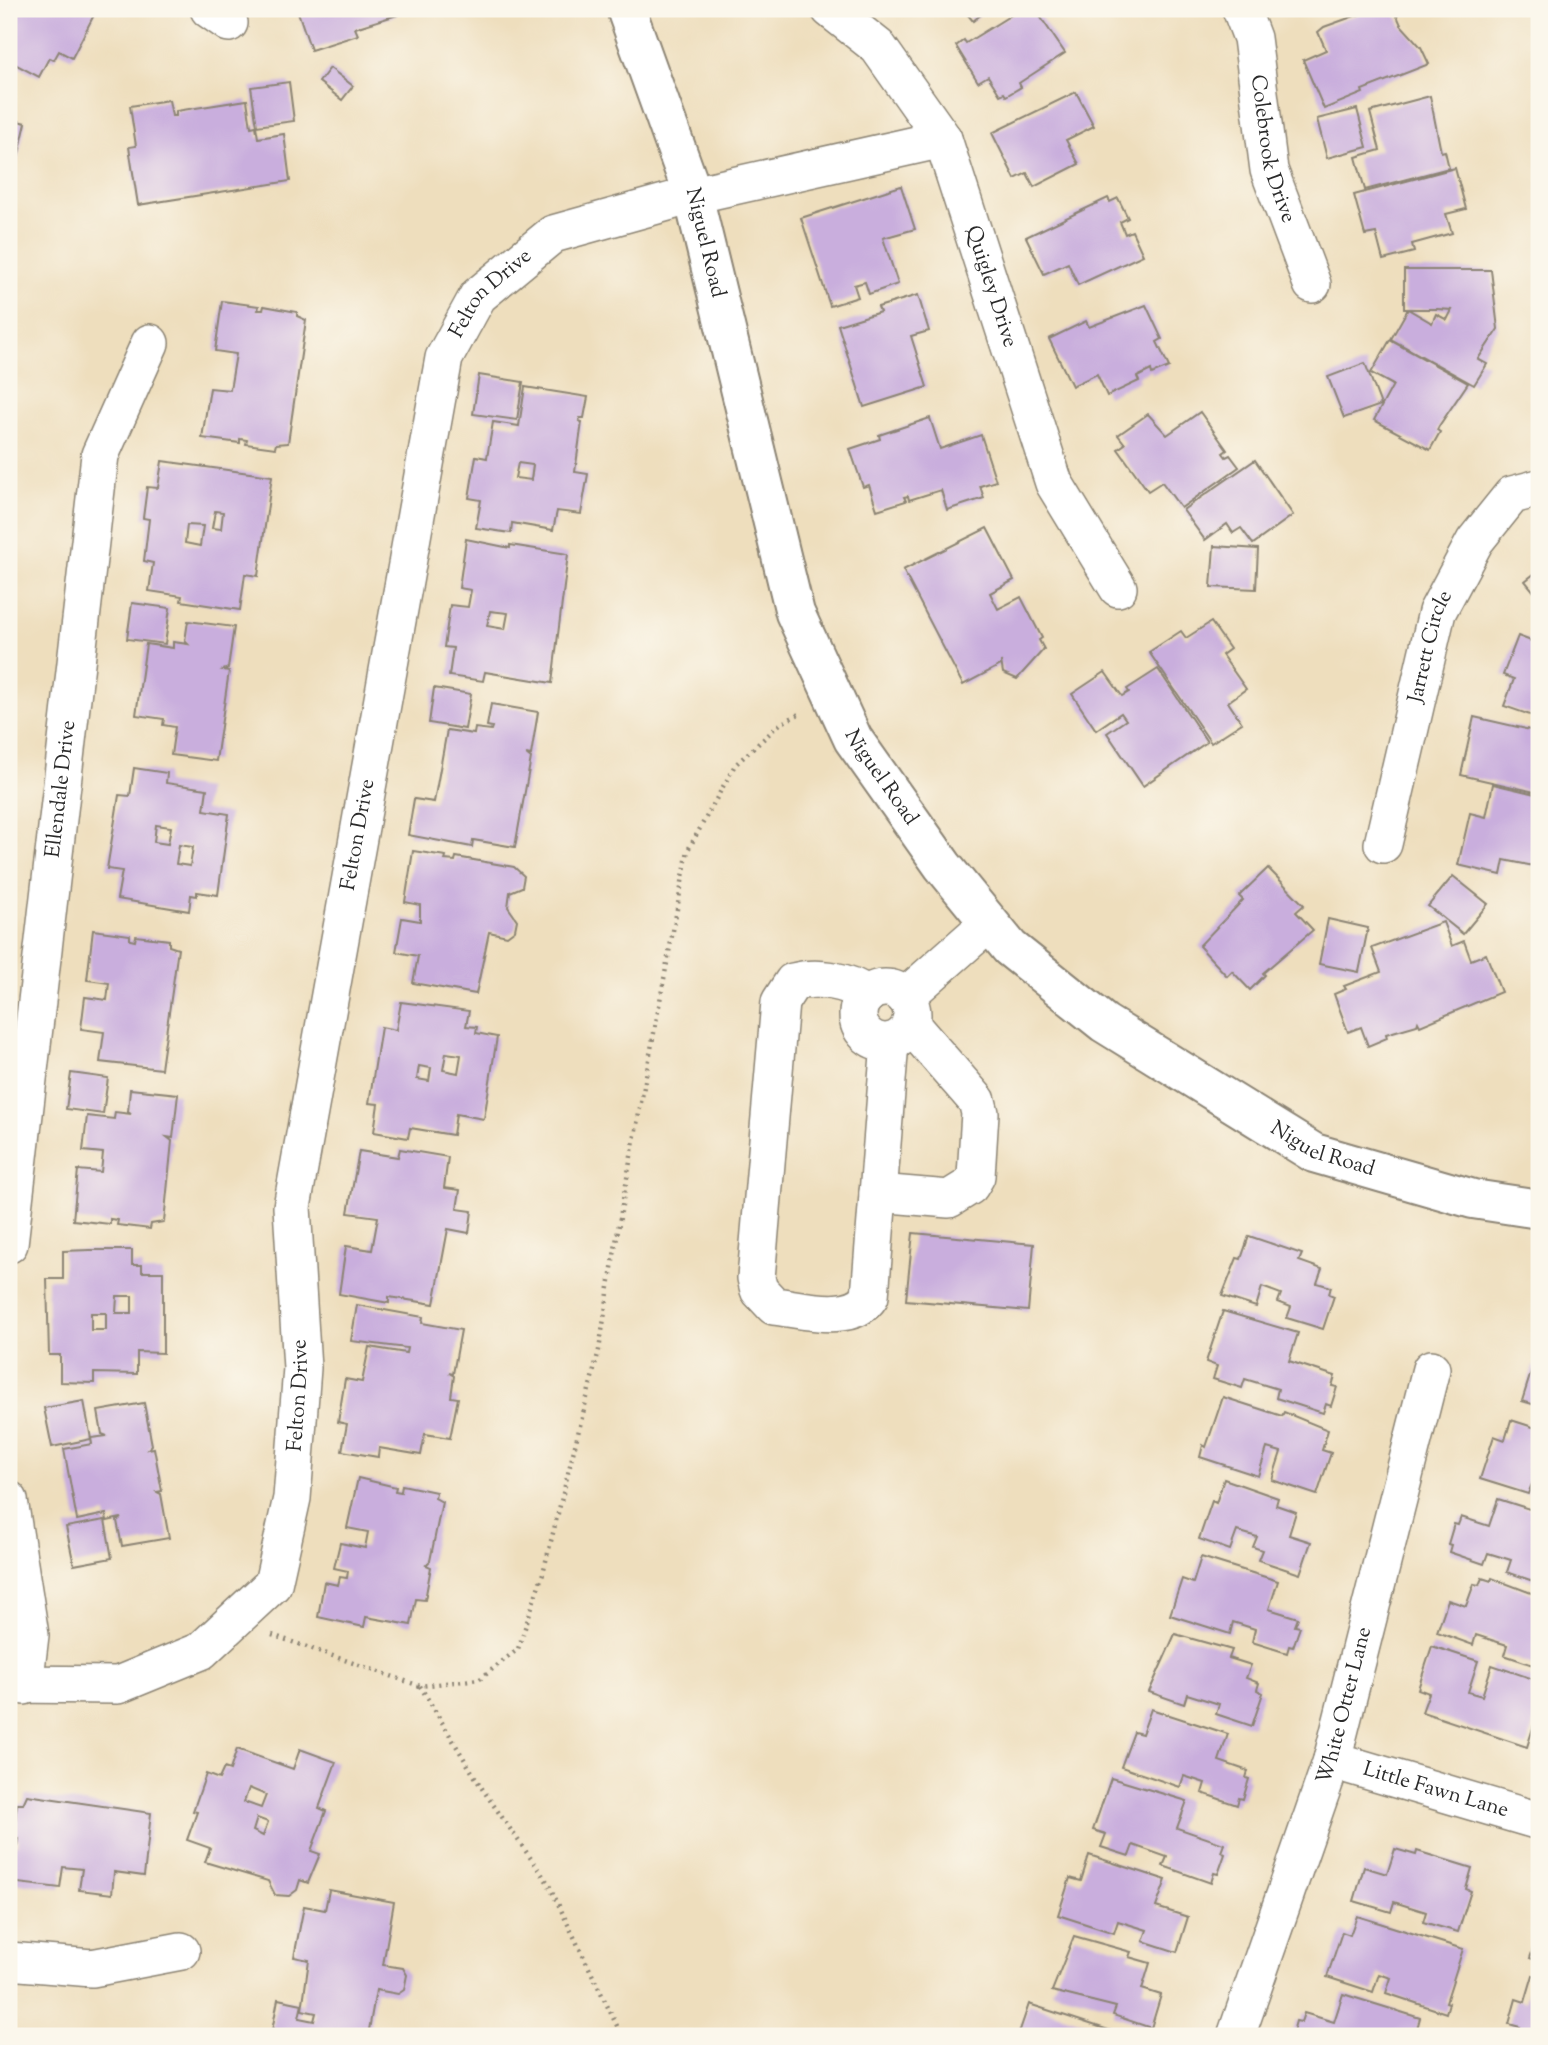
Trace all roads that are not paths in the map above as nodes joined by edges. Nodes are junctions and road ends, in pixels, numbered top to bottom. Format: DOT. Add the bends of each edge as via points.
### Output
graph roads {
  1 [pos="626,9"];
  2 [pos="830,9"];
  3 [pos="1241,9"];
  4 [pos="943,139"];
  5 [pos="692,195"];
  6 [pos="1312,284"];
  7 [pos="150,343"];
  8 [pos="1539,488"];
  9 [pos="1118,588"];
  10 [pos="1383,844"];
  11 [pos="989,923"];
  12 [pos="867,995"];
  13 [pos="902,1021"];
  14 [pos="878,1193"];
  15 [pos="1539,1209"];
  16 [pos="9,1244"];
  17 [pos="1431,1369"];
  18 [pos="9,1500"];
  19 [pos="16,1685"];
  20 [pos="1332,1760"];
  21 [pos="1539,1821"];
  22 [pos="181,1951"];
  23 [pos="9,1961"];
  24 [pos="1236,2036"];
  1 -- 5 [label="main road, Niguel Road"];
  2 -- 4 [label="street, Quigley Drive" via="878,47"];
  3 -- 6 [label="street, Colebrook Drive" via="1252,37 1269,170"];
  4 -- 5 [label="street, Felton Drive"];
  4 -- 9 [label="street, Quigley Drive" via="1054,483"];
  5 -- 11 [label="main road, Niguel Road" via="795,613 853,739"];
  5 -- 19 [label="street, Felton Drive" via="552,234 478,296 444,358 292,1207 302,1368 292,1498 273,1584 201,1651 118,1685"];
  7 -- 16 [label="street, Ellendale Drive" via="100,455"];
  8 -- 10 [label="street, Jarrett Circle" via="1512,495 1497,513 1475,541 1437,612"];
  11 -- 13 [label="street"];
  11 -- 15 [label="main road, Niguel Road" via="1010,948 1104,1023 1314,1153 1473,1199"];
  12 -- 13 [label="street" via="883,988"];
  12 -- 13 [label="street" via="858,1010 860,1027 873,1040"];
  12 -- 14 [label="street" via="853,984 804,979 793,982 780,1002 756,1278 766,1300 774,1306 846,1312 865,1304 870,1296"];
  13 -- 14 [label="street"];
  13 -- 14 [label="street" via="978,1101 976,1176 970,1186 949,1199"];
  17 -- 20 [label="street, White Otter Lane"];
  18 -- 19 [label="street" via="30,1635"];
  20 -- 21 [label="street, Little Fawn Lane"];
  20 -- 24 [label="street, White Otter Lane"];
  22 -- 23 [label="street" via="92,1968"];
}
